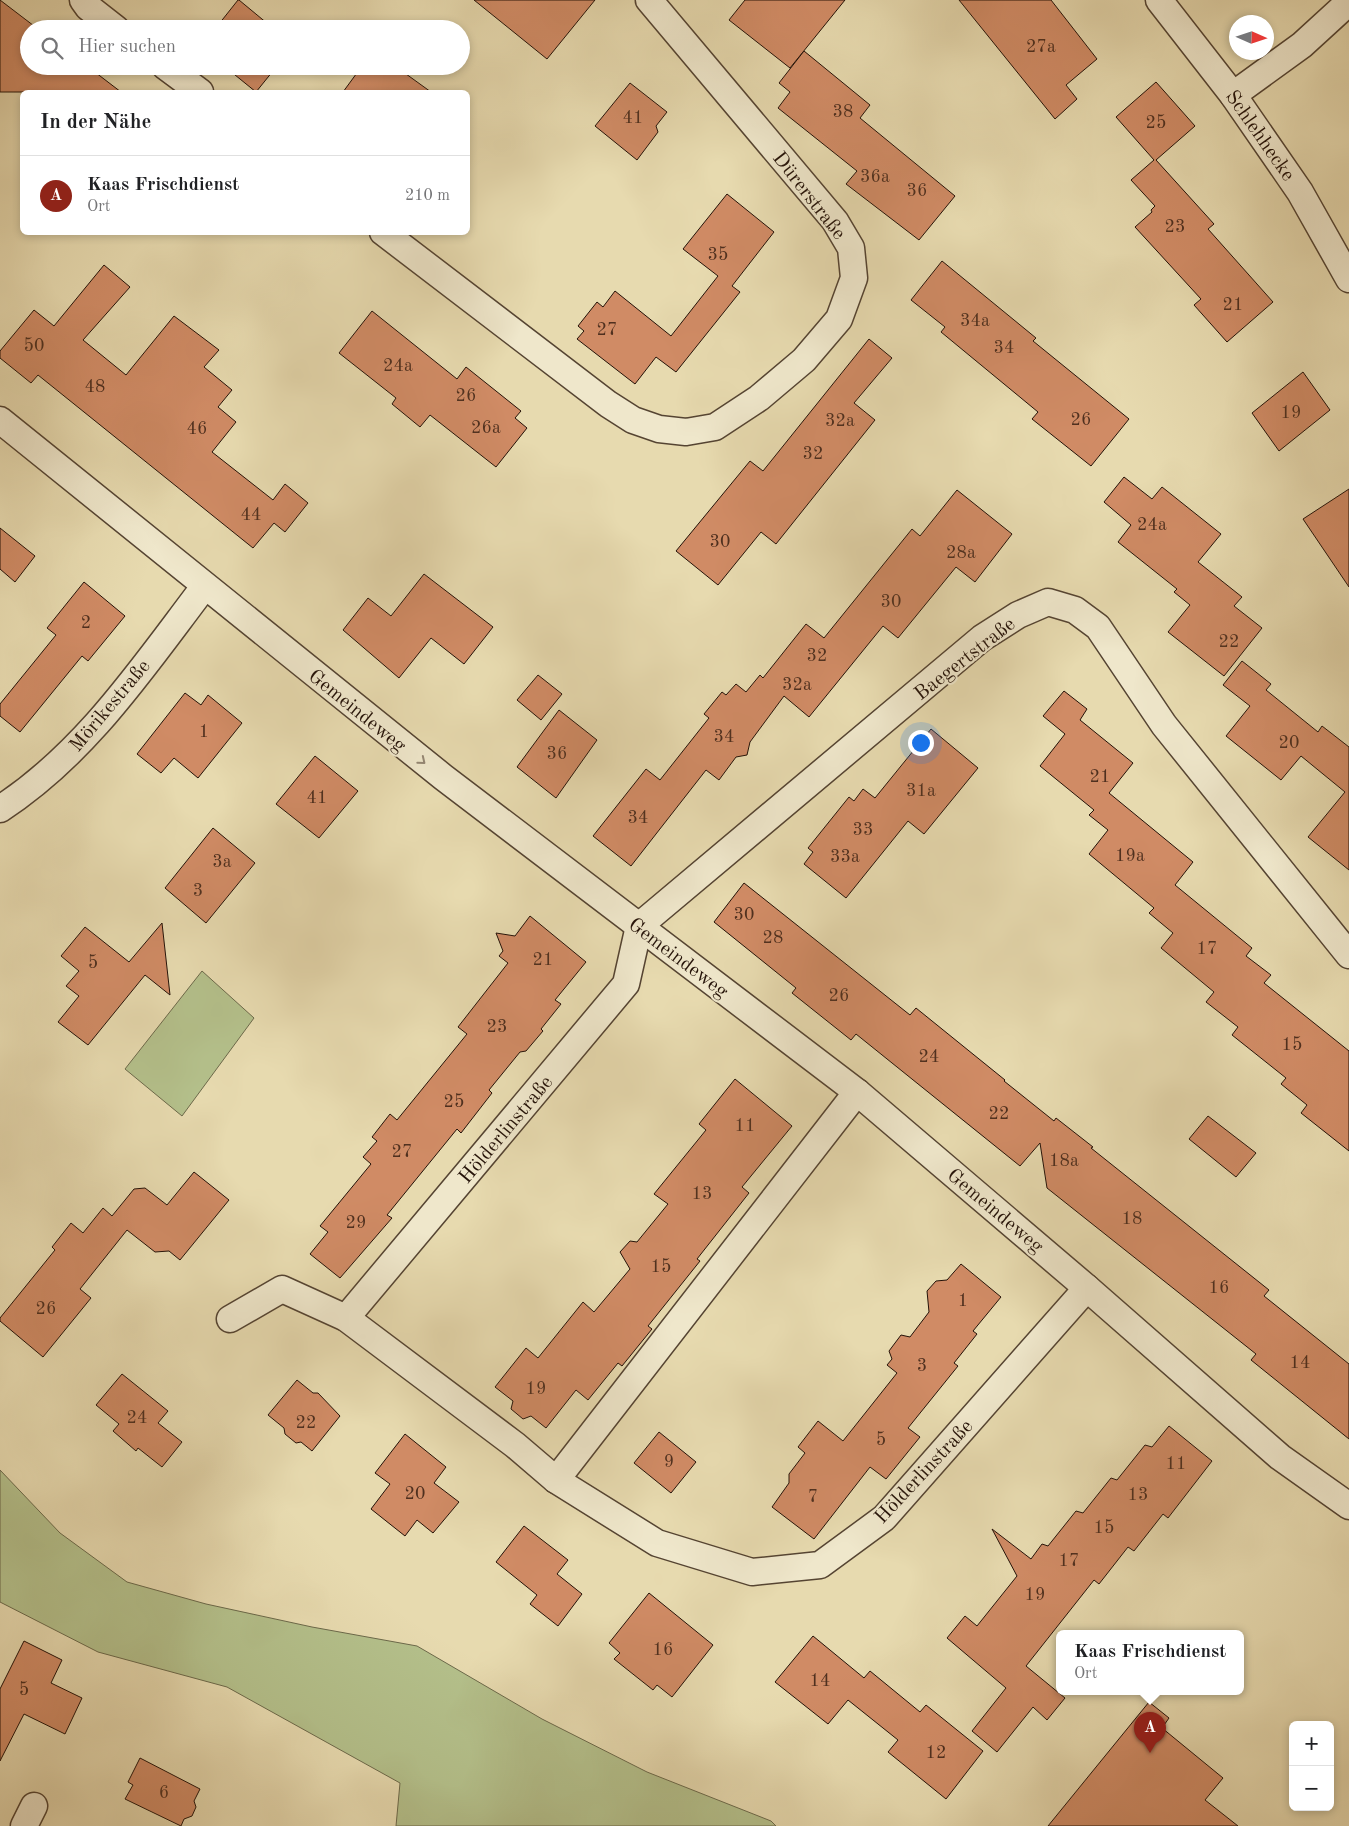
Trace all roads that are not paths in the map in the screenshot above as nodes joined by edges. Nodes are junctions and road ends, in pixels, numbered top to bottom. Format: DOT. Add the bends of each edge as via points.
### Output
graph roads {
  1 [pos="83,0"];
  2 [pos="650,0"];
  3 [pos="1159,0"];
  4 [pos="1349,2"];
  5 [pos="105,20"];
  6 [pos="177,75"];
  7 [pos="197,90"];
  8 [pos="1233,95"];
  9 [pos="387,235"];
  10 [pos="1349,279"];
  11 [pos="0,420"];
  12 [pos="204,586"];
  13 [pos="0,809"];
  14 [pos="639,926"];
  15 [pos="1349,955"];
  16 [pos="857,1092"];
  17 [pos="1088,1288"];
  18 [pos="346,1318"];
  19 [pos="230,1319"];
  20 [pos="556,1480"];
  21 [pos="1349,1506"];
  1 -- 5 [label="street"];
  2 -- 9 [label="street, Dürerstraße" via="834,222 850,248 854,278 839,319 804,360 759,398 715,427 686,432 659,429 633,420 608,404"];
  3 -- 8 [label="street, Schlehhecke"];
  4 -- 8 [label="street" via="1302,45"];
  6 -- 7 [label="street"];
  8 -- 10 [label="street, Schlehhecke" via="1300,192"];
  11 -- 12 [label="street, Gemeindeweg"];
  12 -- 13 [label="street, Mörikestraße" via="104,717 54,768"];
  12 -- 14 [label="street, Gemeindeweg, one-way" via="443,777"];
  14 -- 15 [label="street, Baegertstraße" via="982,638 1018,615 1048,602 1075,610 1098,627 1164,725"];
  14 -- 16 [label="street, Gemeindeweg"];
  14 -- 18 [label="street, Hölderlinstraße" via="626,984"];
  16 -- 17 [label="street, Gemeindeweg"];
  16 -- 20 [label="street"];
  17 -- 20 [label="street, Hölderlinstraße" via="884,1518 820,1565 752,1572 658,1543"];
  17 -- 21 [label="street, Gemeindeweg" via="1280,1457"];
  18 -- 19 [label="street, Hölderlinstraße" via="282,1289"];
  18 -- 20 [label="street, Hölderlinstraße" via="515,1445"];
}
